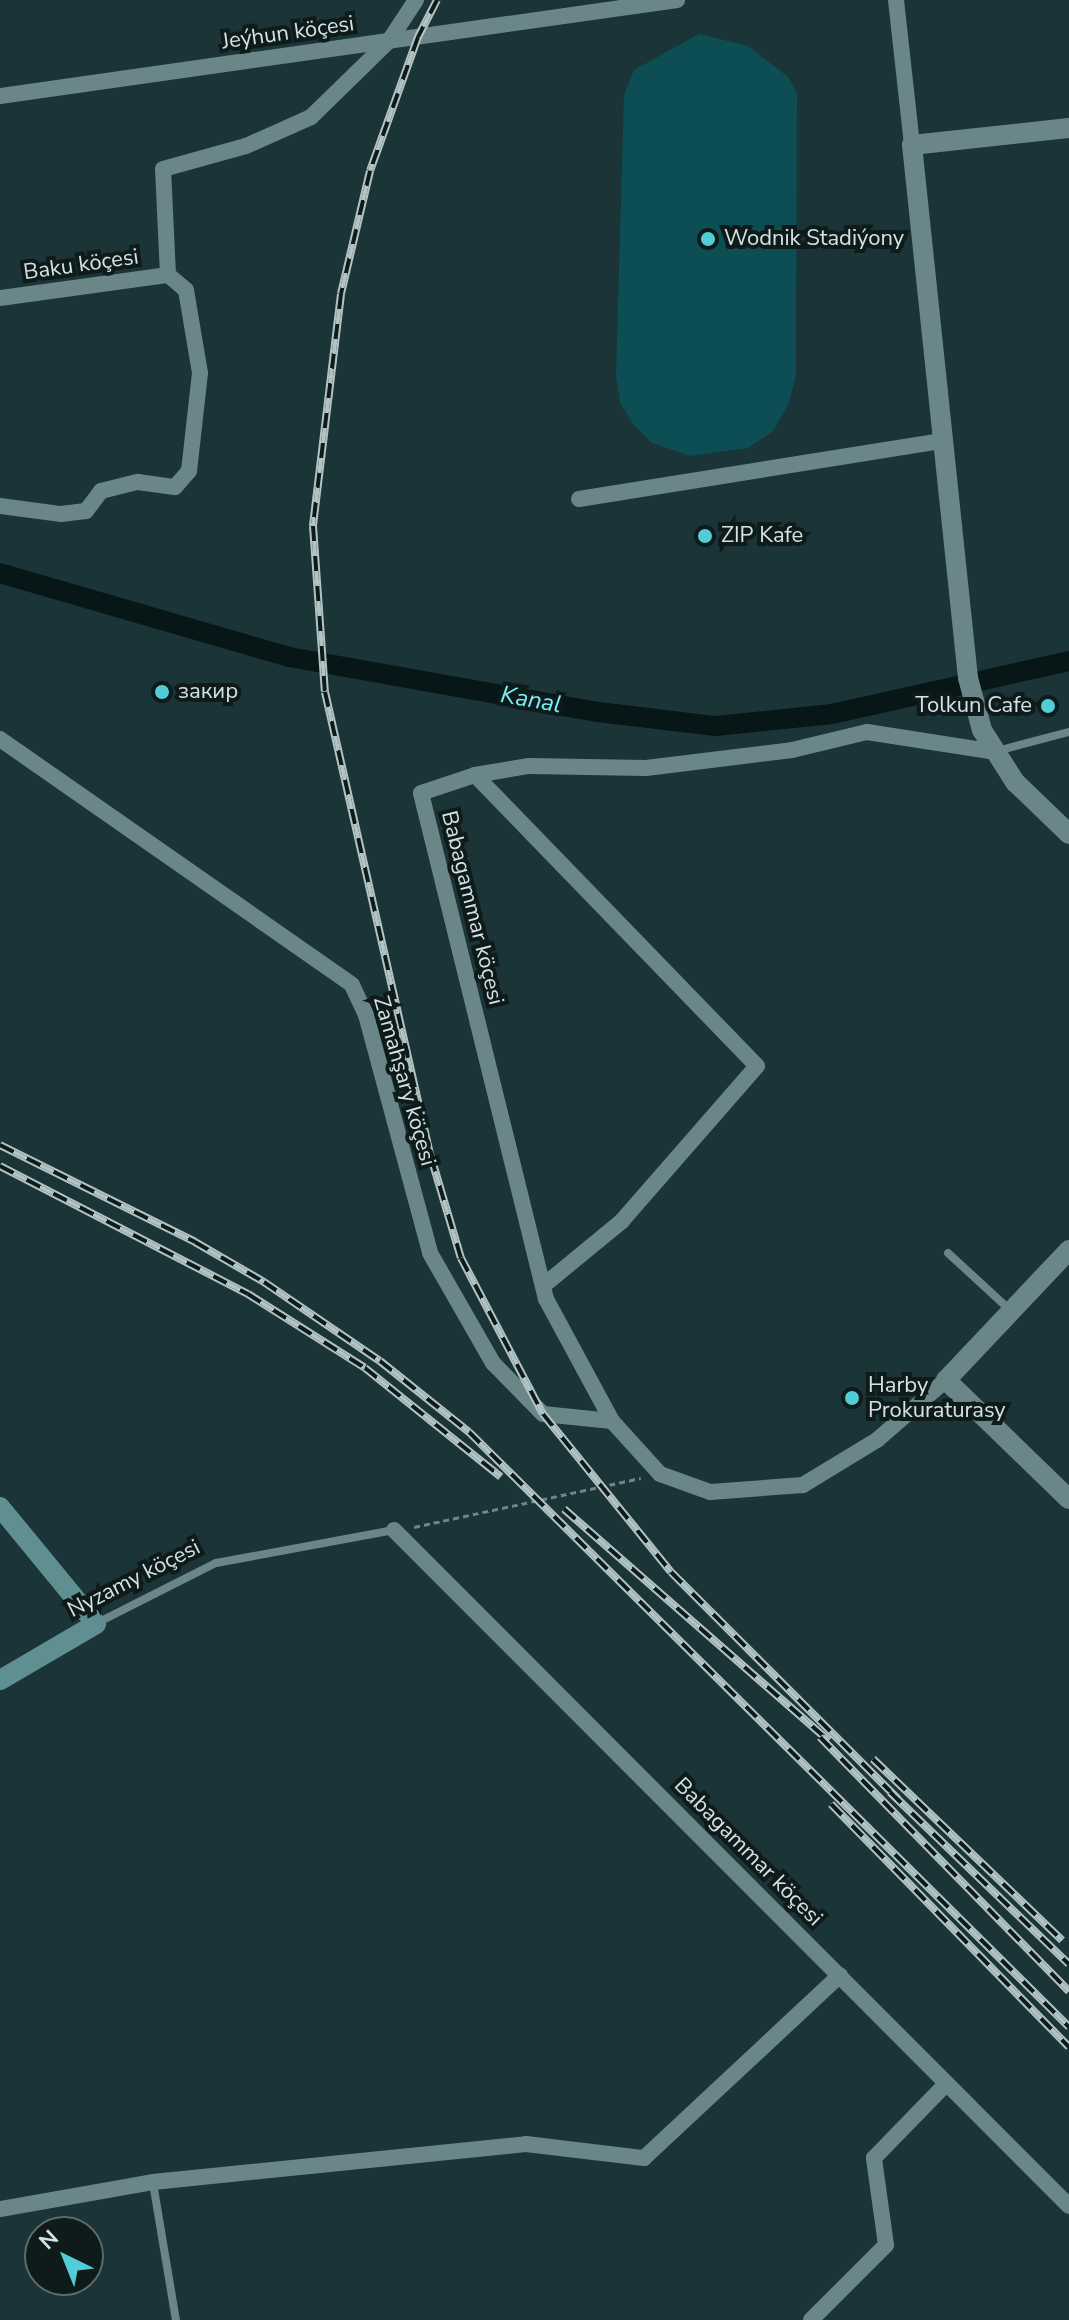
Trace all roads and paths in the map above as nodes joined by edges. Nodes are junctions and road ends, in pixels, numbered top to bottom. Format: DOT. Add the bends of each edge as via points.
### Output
graph roads {
  1 [pos="416,0"];
  2 [pos="677,0"];
  3 [pos="896,0"];
  4 [pos="389,41"];
  5 [pos="0,96"];
  6 [pos="1069,128"];
  7 [pos="912,145"];
  8 [pos="168,275"];
  9 [pos="0,298"];
  10 [pos="940,441"];
  11 [pos="579,499"];
  12 [pos="0,506"];
  13 [pos="1069,732"];
  14 [pos="0,739"];
  15 [pos="996,752"];
  16 [pos="475,775"];
  17 [pos="1069,834"];
  18 [pos="1069,1250"];
  19 [pos="948,1253"];
  20 [pos="543,1286"];
  21 [pos="1011,1311"];
  22 [pos="946,1380"];
  23 [pos="612,1421"];
  24 [pos="660,1474"];
  25 [pos="1069,1499"];
  26 [pos="0,1507"];
  27 [pos="394,1530"];
  28 [pos="96,1624"];
  29 [pos="0,1680"];
  30 [pos="840,1975"];
  31 [pos="945,2085"];
  32 [pos="153,2182"];
  33 [pos="1069,2206"];
  34 [pos="0,2209"];
  35 [pos="176,2320"];
  36 [pos="811,2320"];
  1 -- 4 [label="street"];
  2 -- 4 [label="street, Jeýhun köçesi"];
  3 -- 7 [label="street"];
  4 -- 5 [label="street, Jeýhun köçesi"];
  4 -- 8 [label="street" via="311,117 246,146 163,169"];
  6 -- 7 [label="street"];
  7 -- 10 [label="street"];
  8 -- 9 [label="street, Baku köçesi"];
  8 -- 12 [label="street" via="186,290 200,373 189,471 175,487 138,482 101,491 86,511 61,514"];
  10 -- 11 [label="street"];
  10 -- 15 [label="street" via="968,678 982,730"];
  13 -- 15 [label="lane"];
  14 -- 23 [label="street, Zamahşary köçesi" via="352,985 366,1015 430,1253 493,1363 543,1414"];
  15 -- 16 [label="street, Babagammar köçesi" via="867,732 792,750 646,768 529,766"];
  15 -- 17 [label="street" via="1015,782"];
  16 -- 20 [label="street, Babagammar köçesi" via="421,793"];
  16 -- 20 [label="street" via="757,1066 622,1221"];
  18 -- 21 [label="street"];
  19 -- 21 [label="lane"];
  20 -- 23 [label="street, Babagammar köçesi"];
  21 -- 22 [label="street"];
  22 -- 24 [label="street, Babagammar köçesi" via="877,1440 803,1485 710,1492"];
  22 -- 25 [label="street"];
  23 -- 24 [label="street, Babagammar köçesi"];
  24 -- 27 [label="path"];
  26 -- 28 [label="main road"];
  27 -- 28 [label="lane, Nyzamy köçesi" via="216,1563"];
  27 -- 30 [label="street, Babagammar köçesi"];
  28 -- 29 [label="main road, Nyzamy köçesi"];
  30 -- 31 [label="street, Babagammar köçesi"];
  30 -- 32 [label="street" via="644,2158 526,2144"];
  31 -- 33 [label="street, Babagammar köçesi"];
  31 -- 36 [label="street" via="874,2158 886,2245"];
  32 -- 34 [label="street"];
  32 -- 35 [label="lane"];
}
